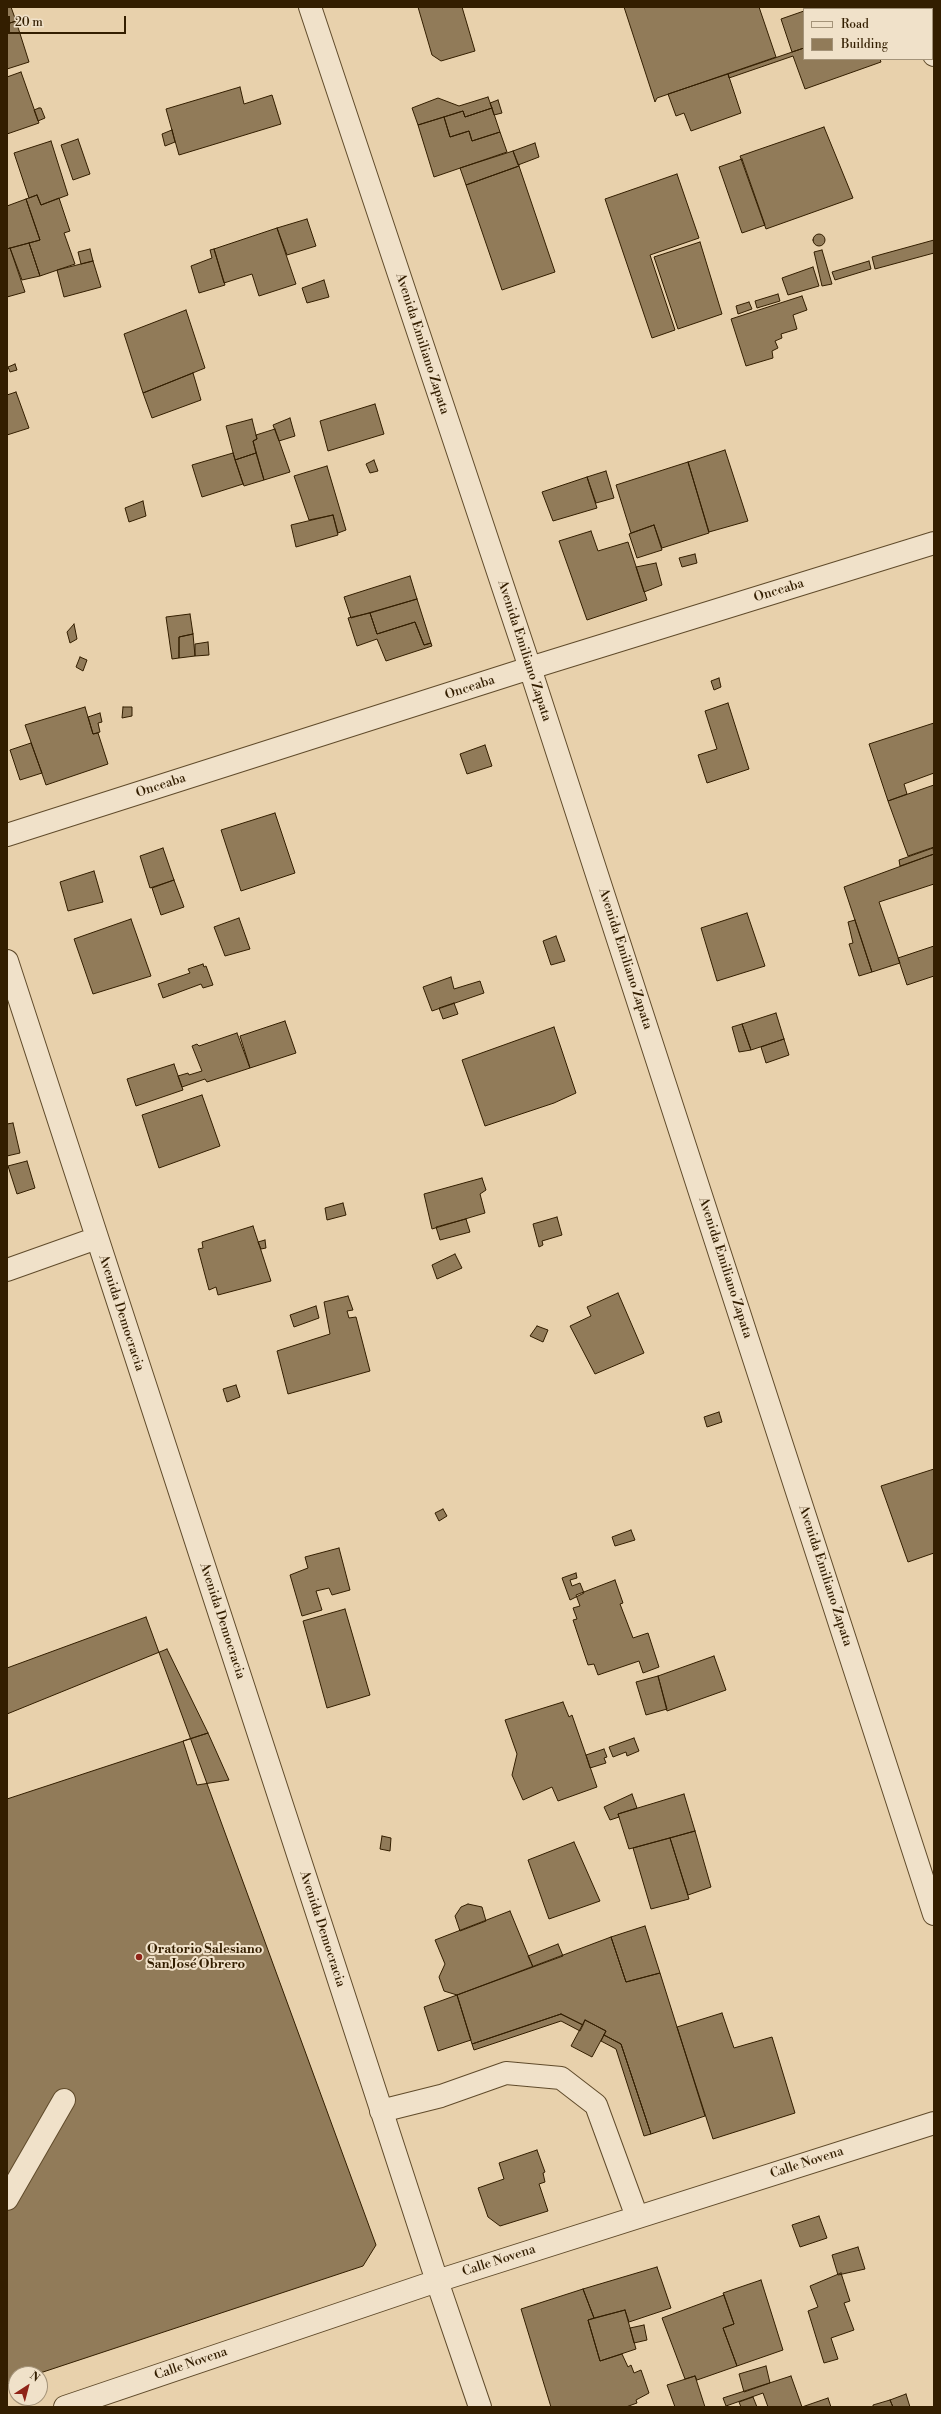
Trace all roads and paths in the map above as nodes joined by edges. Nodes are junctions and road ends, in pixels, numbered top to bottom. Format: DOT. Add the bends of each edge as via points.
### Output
graph roads {
  1 [pos="310,7"];
  2 [pos="934,543"];
  3 [pos="530,668"];
  4 [pos="7,836"];
  5 [pos="7,961"];
  6 [pos="97,1238"];
  7 [pos="7,1270"];
  8 [pos="934,1914"];
  9 [pos="64,2100"];
  10 [pos="381,2111"];
  11 [pos="934,2122"];
  12 [pos="7,2199"];
  13 [pos="637,2217"];
  14 [pos="437,2281"];
  15 [pos="65,2407"];
  16 [pos="480,2407"];
  1 -- 3 [label="street, Avenida Emiliano Zapata"];
  2 -- 3 [label="street, Onceaba"];
  3 -- 4 [label="street, Onceaba"];
  3 -- 8 [label="street, Avenida Emiliano Zapata"];
  5 -- 6 [label="street, Avenida Democracia"];
  6 -- 7 [label="street"];
  6 -- 10 [label="street, Avenida Democracia"];
  9 -- 12 [label="street"];
  10 -- 13 [label="street" via="440,2096 506,2072 561,2078 596,2105"];
  10 -- 14 [label="street, Avenida Democracia"];
  11 -- 13 [label="street, Calle Novena"];
  13 -- 14 [label="street, Calle Novena"];
  14 -- 15 [label="street, Calle Novena"];
  14 -- 16 [label="street, Avenida Democracia"];
}
